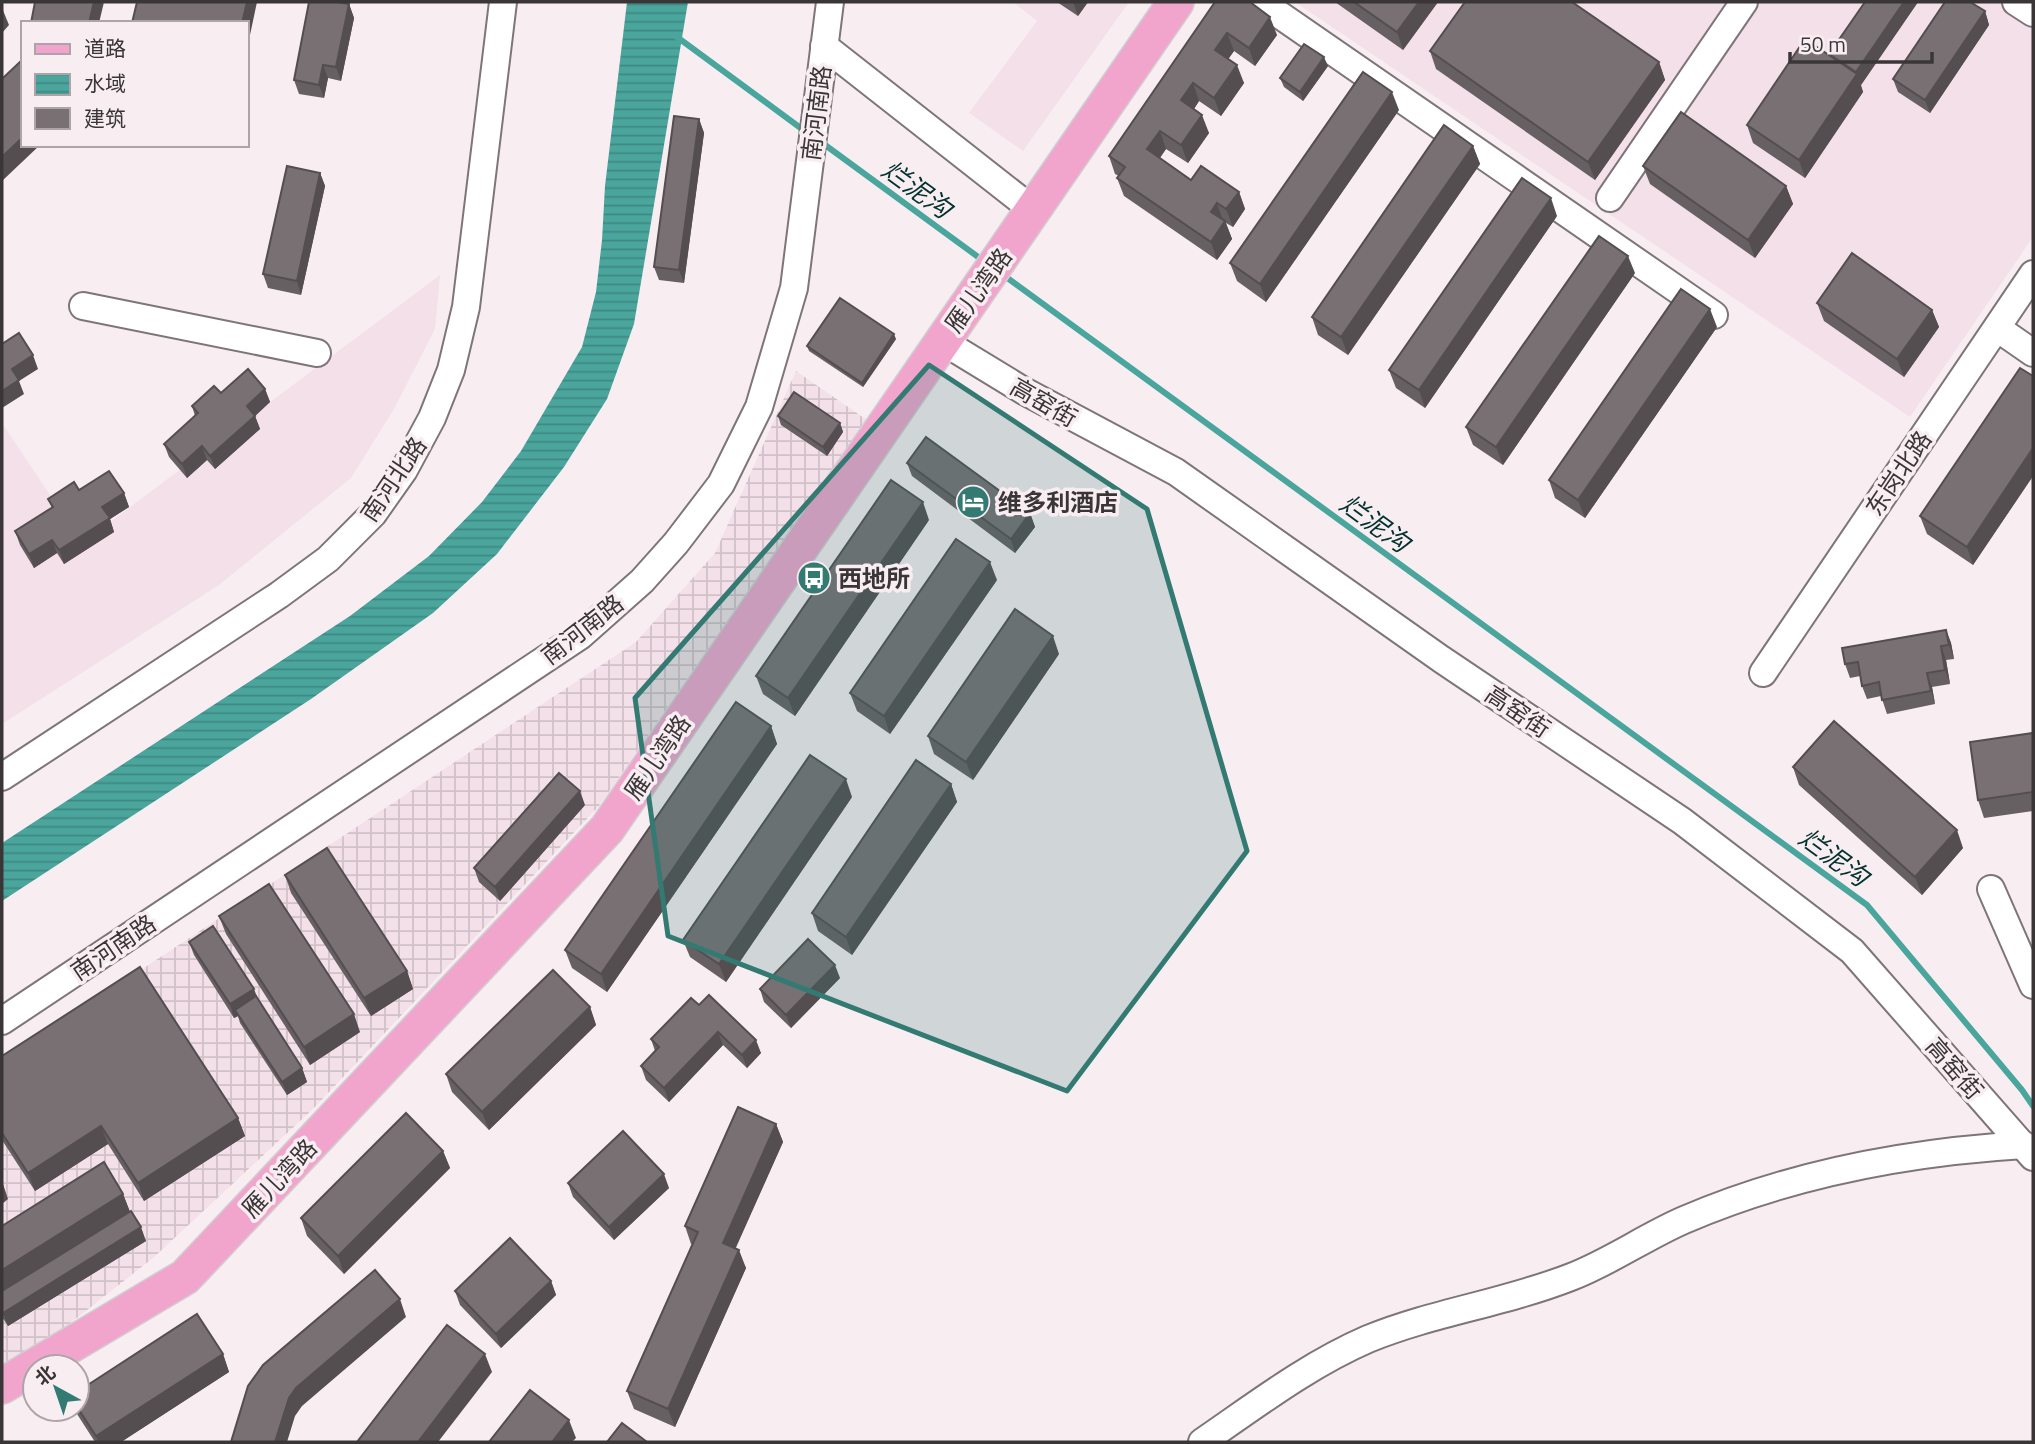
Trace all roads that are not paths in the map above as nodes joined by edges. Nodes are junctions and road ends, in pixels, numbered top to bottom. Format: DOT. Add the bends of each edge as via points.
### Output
graph roads {
  1 [pos="503,2"];
  2 [pos="830,2"];
  3 [pos="1176,2"];
  4 [pos="1261,2"];
  5 [pos="1744,2"];
  6 [pos="2017,2"];
  7 [pos="2033,13"];
  8 [pos="823,53"];
  9 [pos="1610,198"];
  10 [pos="1028,217"];
  11 [pos="2033,274"];
  12 [pos="83,306"];
  13 [pos="1714,315"];
  14 [pos="1997,328"];
  15 [pos="942,341"];
  16 [pos="317,353"];
  17 [pos="2033,353"];
  18 [pos="1763,673"];
  19 [pos="2,777"];
  20 [pos="1991,889"];
  21 [pos="2033,985"];
  22 [pos="2,1021"];
  23 [pos="2028,1151"];
  24 [pos="2,1386"];
  25 [pos="1202,1442"];
  1 -- 19 [label="street, 南河北路" via="466,307 451,370 404,470 373,514 328,559"];
  2 -- 8 [label="street, 南河南路"];
  3 -- 10 [label="main road, 雁儿湾路"];
  4 -- 13 [label="street"];
  5 -- 9 [label="street"];
  6 -- 7 [label="street"];
  8 -- 10 [label="street"];
  8 -- 22 [label="street, 南河南路" via="794,288 759,407 721,484 676,543 642,581 580,636"];
  10 -- 15 [label="main road, 雁儿湾路"];
  11 -- 14 [label="street, 东岗北路"];
  12 -- 16 [label="street"];
  14 -- 17 [label="street"];
  14 -- 18 [label="street, 东岗北路"];
  15 -- 23 [label="street, 高窑街" via="1024,391 1176,472 1682,821 1852,951"];
  15 -- 24 [label="main road, 雁儿湾路" via="607,829 185,1277"];
  20 -- 21 [label="street"];
  23 -- 25 [label="street" via="1937,1153 1868,1163 1723,1205 1571,1277 1370,1339 1315,1366"];
}
